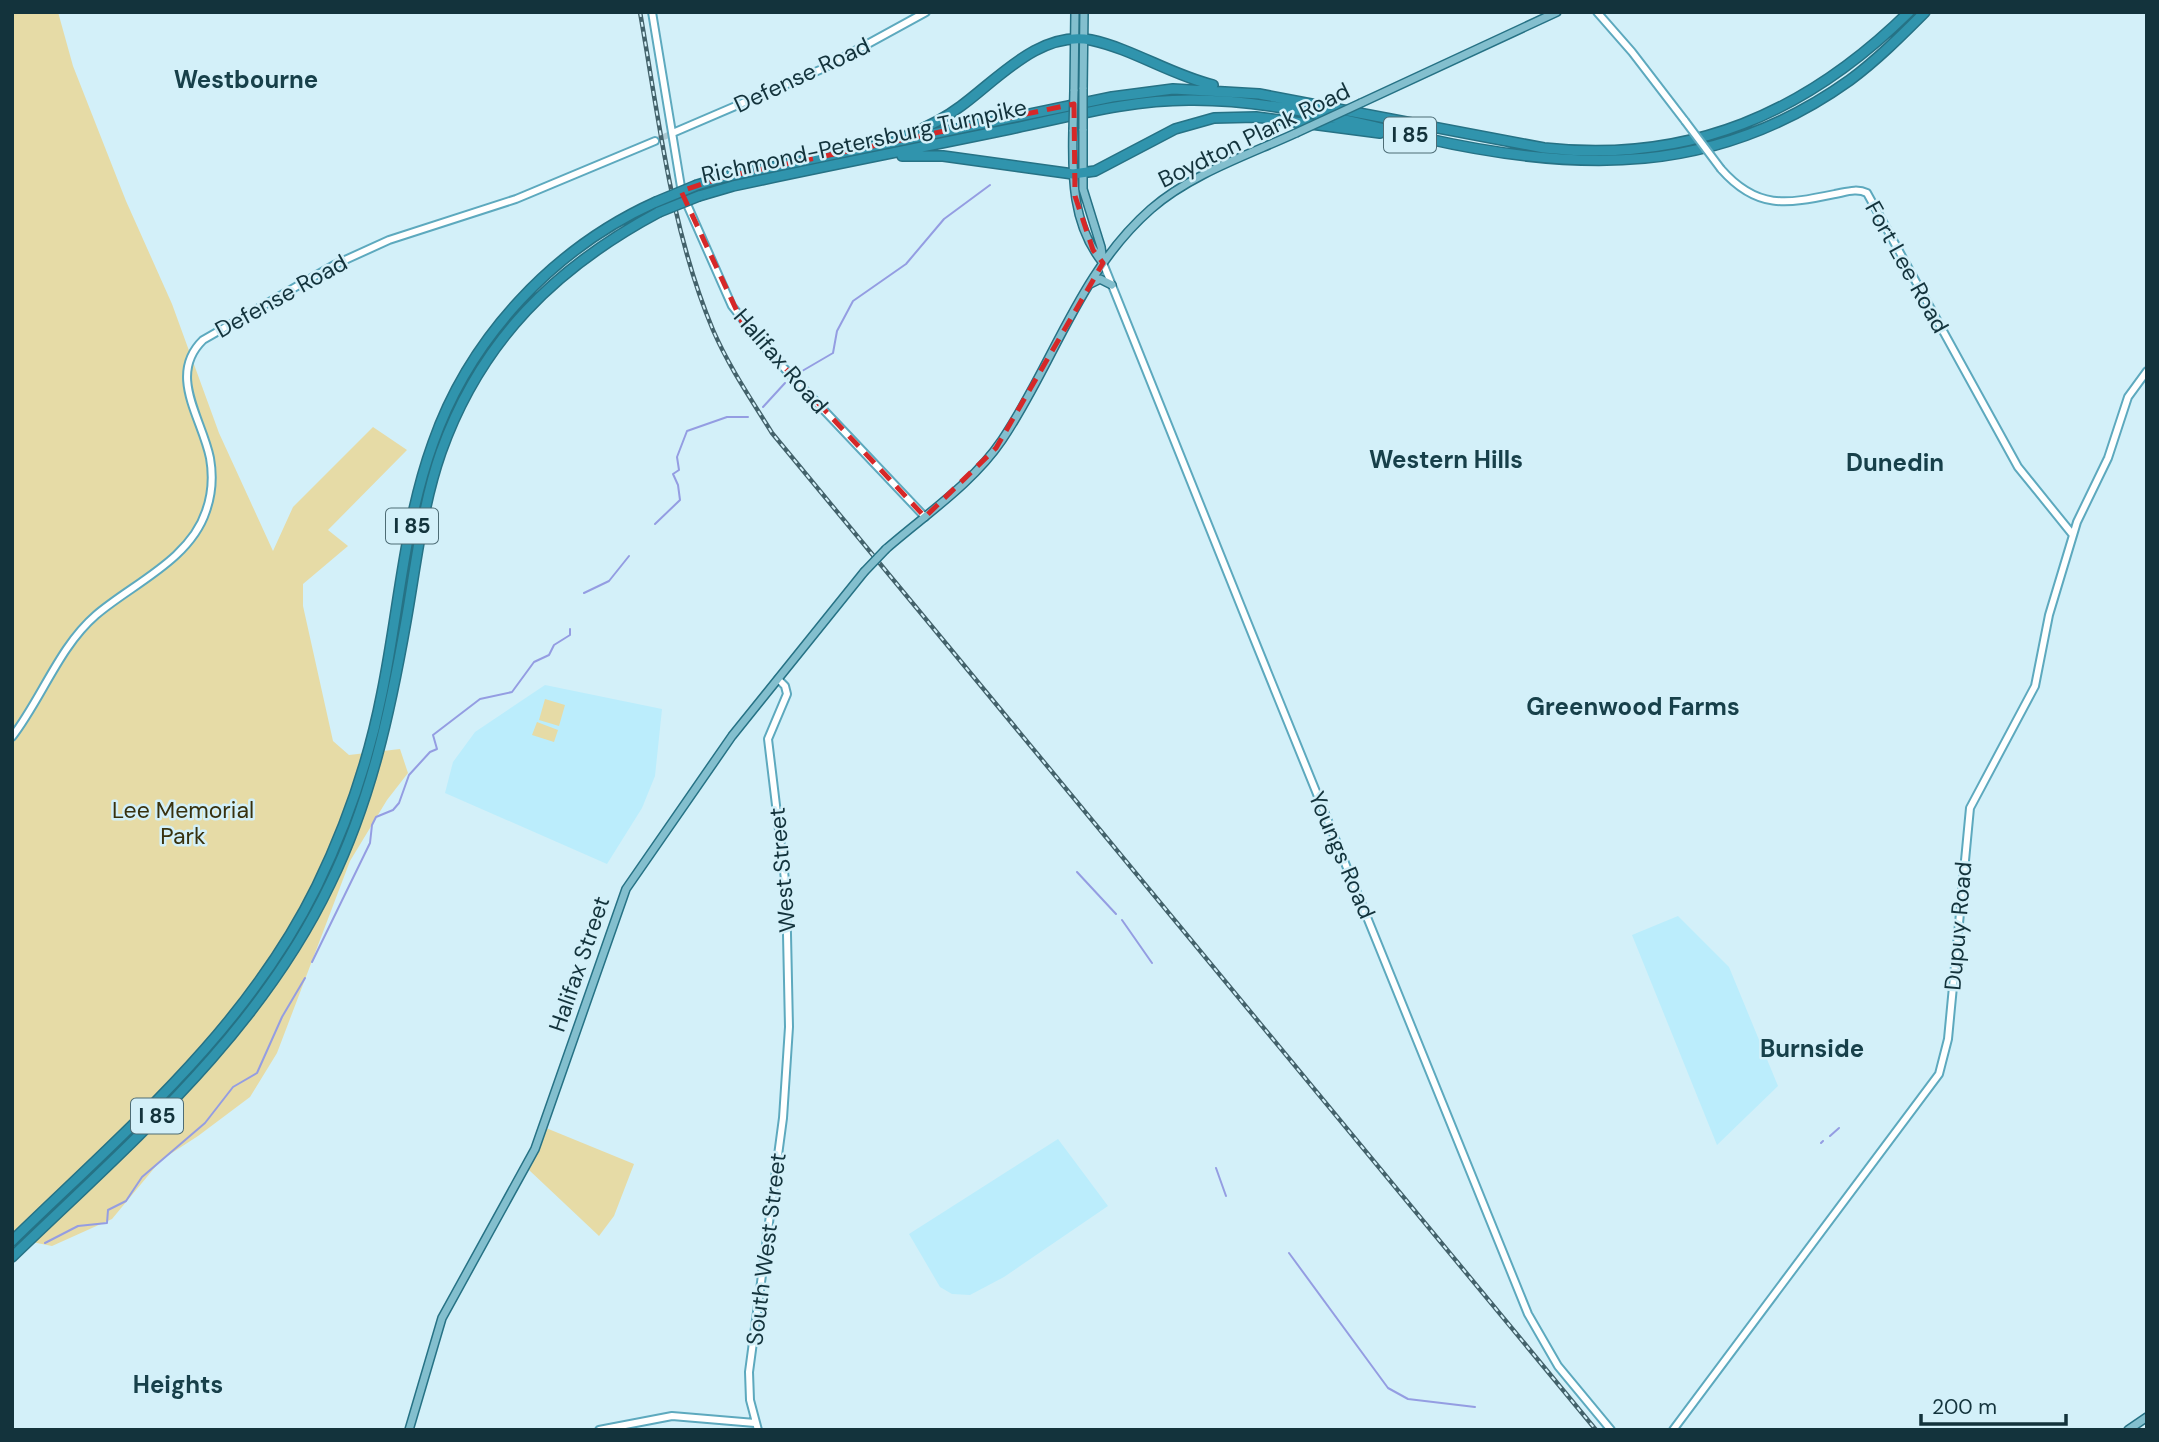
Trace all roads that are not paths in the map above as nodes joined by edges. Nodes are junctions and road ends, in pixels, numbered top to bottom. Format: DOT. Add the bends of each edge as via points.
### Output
graph roads {
  1 [pos="652,12"];
  2 [pos="926,12"];
  3 [pos="1075,12"];
  4 [pos="1084,12"];
  5 [pos="1557,12"];
  6 [pos="1597,12"];
  7 [pos="1909,12"];
  8 [pos="1925,12"];
  9 [pos="1079,39"];
  10 [pos="1241,91"];
  11 [pos="675,132"];
  12 [pos="1427,139"];
  13 [pos="655,141"];
  14 [pos="885,143"];
  15 [pos="858,161"];
  16 [pos="1077,174"];
  17 [pos="658,207"];
  18 [pos="1103,262"];
  19 [pos="1112,285"];
  20 [pos="1086,287"];
  21 [pos="2147,370"];
  22 [pos="925,517"];
  23 [pos="2073,536"];
  24 [pos="874,561"];
  25 [pos="778,680"];
  26 [pos="12,737"];
  27 [pos="787,1068"];
  28 [pos="12,1241"];
  29 [pos="12,1256"];
  30 [pos="2147,1417"];
  31 [pos="757,1426"];
  32 [pos="408,1430"];
  33 [pos="599,1430"];
  34 [pos="1611,1430"];
  35 [pos="1673,1430"];
  36 [pos="2128,1430"];
  1 -- 22 [label="street, Halifax Road" via="682,193 742,323"];
  2 -- 11 [label="street, Defense Road" via="822,69"];
  3 -- 9 [label="main road"];
  4 -- 9 [label="main road"];
  5 -- 18 [label="main road, Boydton Plank Road, bridge" via="1190,183 1163,199"];
  6 -- 23 [label="street, Fort Lee Road, bridge" via="1721,169 1744,191 1770,201 1857,190 1867,193 2018,467"];
  7 -- 10 [label="highway, Richmond-Petersburg Turnpike / I 85" via="1856,61 1794,102 1732,129 1642,149 1588,152 1544,148"];
  8 -- 12 [label="highway, Richmond-Petersburg Turnpike / I 85" via="1867,67 1806,108 1754,133 1678,155 1625,162 1571,162"];
  9 -- 10 [label="highway" via="1184,77"];
  9 -- 14 [label="highway" via="1032,53 952,113"];
  9 -- 16 [label="main road, bridge" via="1073,130"];
  9 -- 16 [label="main road, bridge" via="1083,129"];
  10 -- 14 [label="highway, Richmond-Petersburg Turnpike / I 85" via="1196,88 1126,94"];
  12 -- 15 [label="highway, Richmond-Petersburg Turnpike / I 85" via="1258,105 1174,100 1100,110"];
  12 -- 16 [label="highway" via="1226,117 1175,129 1101,168"];
  13 -- 26 [label="street, Defense Road" via="516,199 389,240 334,265 203,340 185,373 211,463 211,487 202,520 165,563 83,627"];
  14 -- 17 [label="highway, Richmond-Petersburg Turnpike / I 85, bridge" via="696,185"];
  15 -- 16 [label="highway" via="930,155"];
  15 -- 17 [label="highway, Richmond-Petersburg Turnpike / I 85, bridge"];
  16 -- 18 [label="main road"];
  17 -- 28 [label="highway, Richmond-Petersburg Turnpike / I 85" via="610,226 548,273 495,332 454,395 418,492 383,691 362,773 328,864 295,929 237,1013 189,1069"];
  17 -- 29 [label="highway, Richmond-Petersburg Turnpike / I 85" via="583,257 531,304 492,352 457,414 428,499 376,767 342,858 301,940 230,1040 192,1083"];
  18 -- 19 [label="street, Youngs Road"];
  18 -- 20 [label="main road, Boydton Plank Road"];
  19 -- 20 [label="main road" via="1100,279"];
  19 -- 34 [label="street, Youngs Road" via="1270,686 1389,965 1528,1314 1558,1366"];
  20 -- 22 [label="main road, Boydton Plank Road" via="996,448"];
  21 -- 23 [label="street, Dupuy Road" via="2127,397 2108,458"];
  22 -- 24 [label="main road, Boydton Plank Road, bridge"];
  23 -- 35 [label="street, Dupuy Road" via="2049,615 2035,686 1969,808 1948,1039 1939,1074"];
  24 -- 25 [label="main road, Halifax Street, bridge"];
  25 -- 27 [label="street, West Street" via="787,694 768,739 788,915"];
  25 -- 32 [label="main road, Halifax Street" via="738,728 626,889 535,1149 442,1318"];
  27 -- 31 [label="street, South West Street" via="750,1372 750,1400"];
  30 -- 36 [label="main road"];
  31 -- 33 [label="street" via="658,1417"];
}
